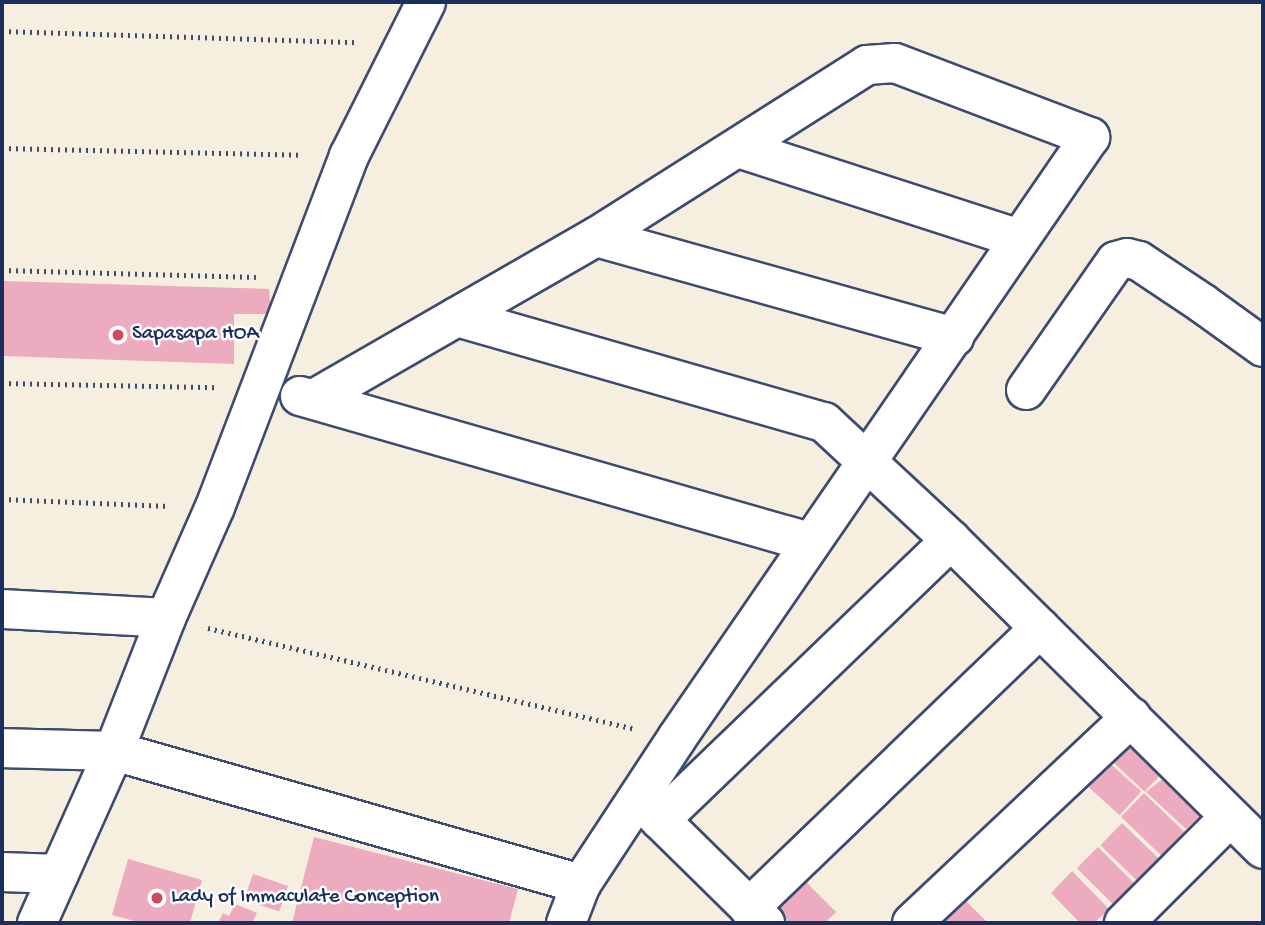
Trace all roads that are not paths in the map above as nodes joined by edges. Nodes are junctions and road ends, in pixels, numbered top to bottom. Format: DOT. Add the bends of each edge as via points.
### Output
graph roads {
  1 [pos="426,2"];
  2 [pos="738,148"];
  3 [pos="596,237"];
  4 [pos="1020,239"];
  5 [pos="457,317"];
  6 [pos="954,338"];
  7 [pos="1263,347"];
  8 [pos="260,388"];
  9 [pos="1026,390"];
  10 [pos="314,399"];
  11 [pos="869,461"];
  12 [pos="951,540"];
  13 [pos="809,542"];
  14 [pos="2,609"];
  15 [pos="166,618"];
  16 [pos="1040,628"];
  17 [pos="1131,717"];
  18 [pos="2,748"];
  19 [pos="114,751"];
  20 [pos="650,810"];
  21 [pos="1230,817"];
  22 [pos="1263,849"];
  23 [pos="2,872"];
  24 [pos="59,874"];
  25 [pos="580,884"];
  26 [pos="757,916"];
  27 [pos="37,923"];
  28 [pos="566,923"];
  29 [pos="912,923"];
  30 [pos="1124,923"];
  1 -- 8 [label="street" via="349,156"];
  2 -- 3 [label="street"];
  2 -- 4 [label="street"];
  2 -- 4 [label="street" via="867,65 895,63 1090,137"];
  3 -- 5 [label="street"];
  3 -- 6 [label="street"];
  4 -- 6 [label="street"];
  5 -- 10 [label="street"];
  5 -- 11 [label="street" via="824,422"];
  6 -- 11 [label="street"];
  7 -- 9 [label="street" via="1139,261 1126,258 1116,261"];
  8 -- 10 [label="street"];
  8 -- 15 [label="street" via="215,508"];
  10 -- 13 [label="street"];
  11 -- 12 [label="street"];
  11 -- 13 [label="street"];
  12 -- 16 [label="street"];
  12 -- 20 [label="street"];
  13 -- 20 [label="street" via="677,738"];
  14 -- 15 [label="street"];
  15 -- 19 [label="street"];
  16 -- 17 [label="street"];
  16 -- 26 [label="street"];
  17 -- 21 [label="street"];
  17 -- 29 [label="street"];
  18 -- 19 [label="street"];
  19 -- 24 [label="street"];
  19 -- 25 [label="street"];
  20 -- 25 [label="street"];
  20 -- 26 [label="street"];
  21 -- 22 [label="street"];
  21 -- 30 [label="street"];
  23 -- 24 [label="street"];
  24 -- 27 [label="street"];
  25 -- 28 [label="street"];
}
